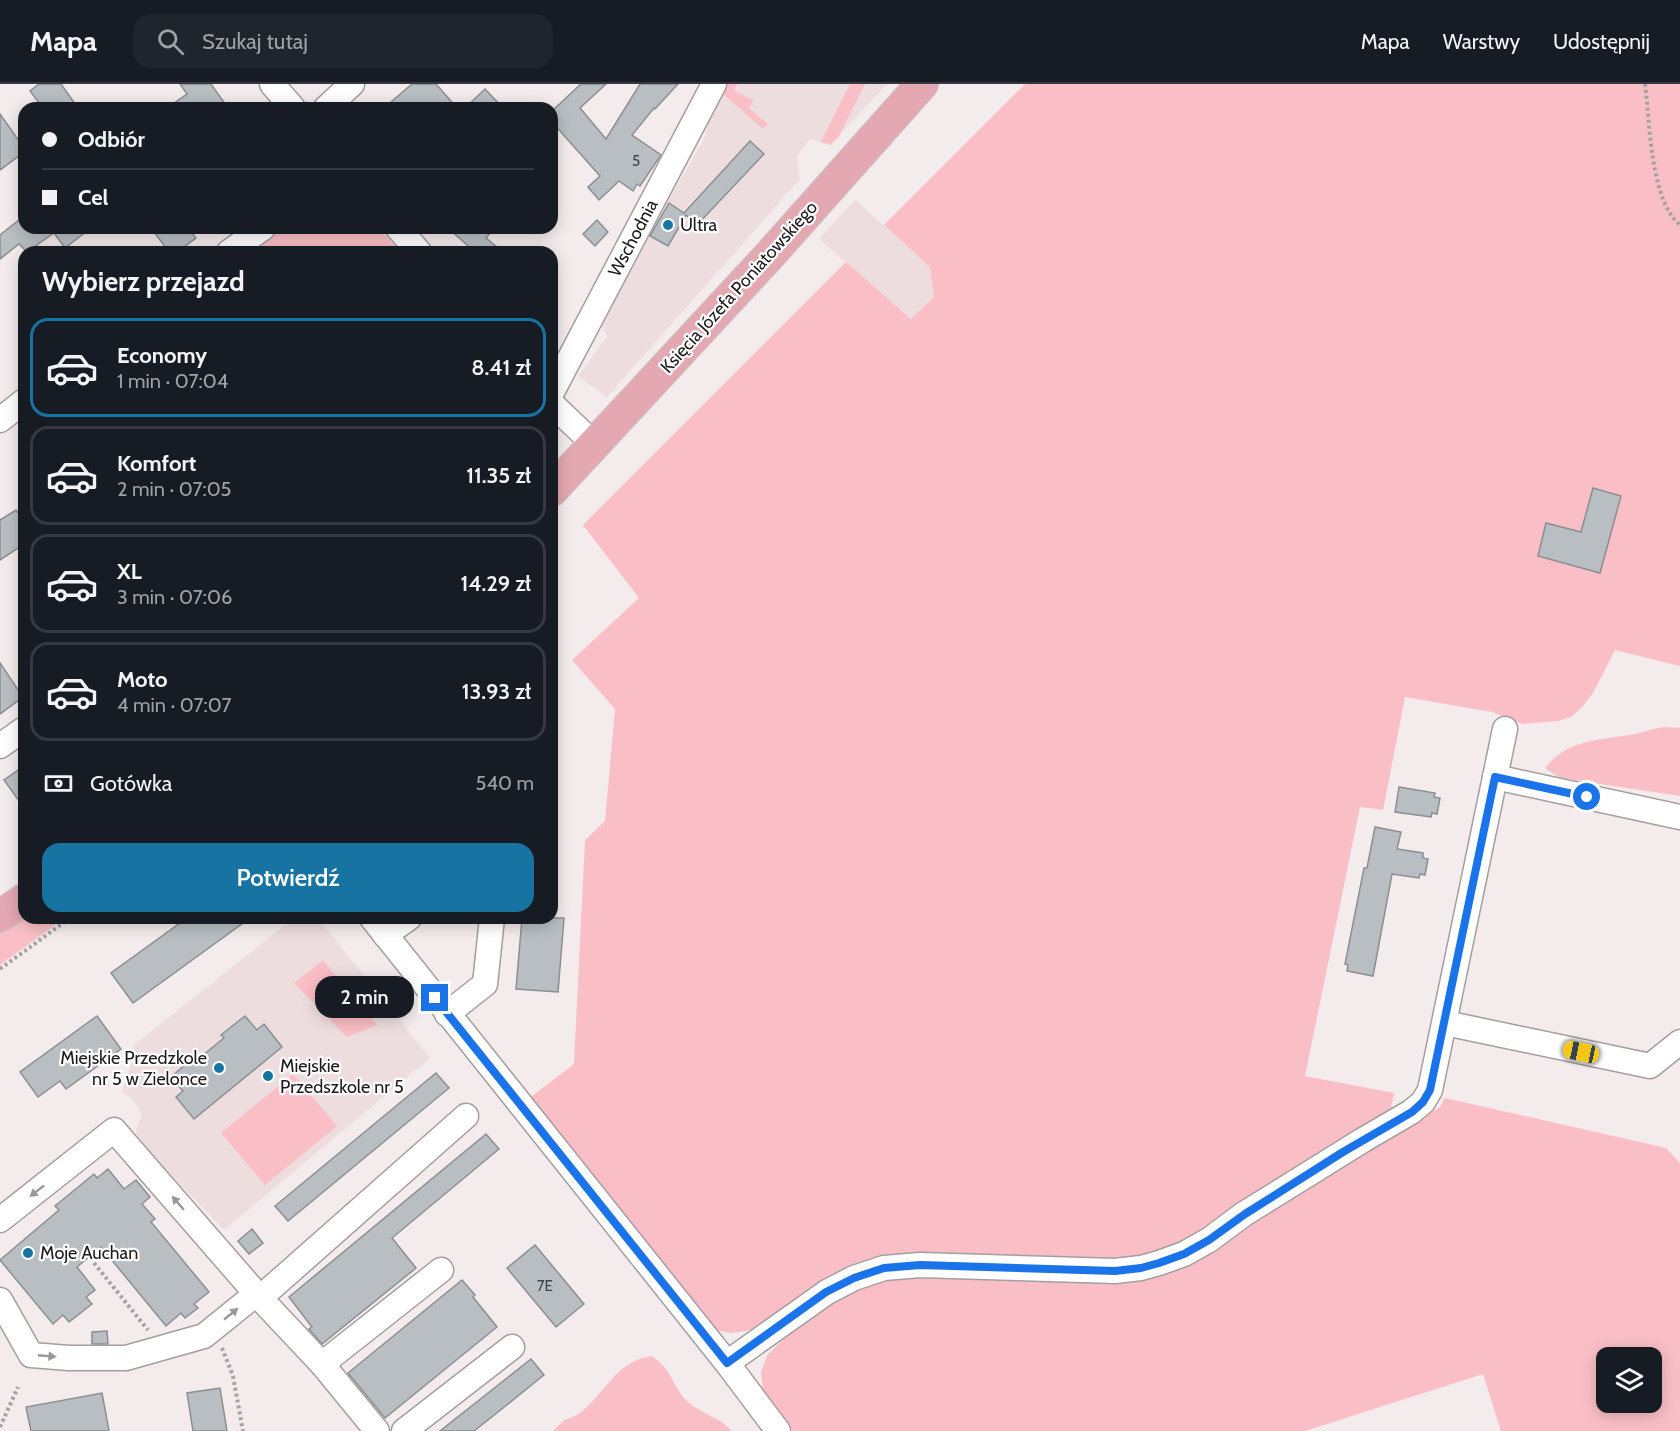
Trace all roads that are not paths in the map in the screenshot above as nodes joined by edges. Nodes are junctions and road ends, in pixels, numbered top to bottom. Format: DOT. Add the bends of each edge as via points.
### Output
graph roads {
  1 [pos="272,84"];
  2 [pos="352,84"];
  3 [pos="714,84"];
  4 [pos="922,84"];
  5 [pos="288,102"];
  6 [pos="332,102"];
  7 [pos="254,234"];
  8 [pos="403,234"];
  9 [pos="238,246"];
  10 [pos="413,246"];
  11 [pos="558,381"];
  12 [pos="18,406"];
  13 [pos="558,410"];
  14 [pos="0,420"];
  15 [pos="596,445"];
  16 [pos="558,484"];
  17 [pos="1505,729"];
  18 [pos="18,733"];
  19 [pos="0,746"];
  20 [pos="1495,777"];
  21 [pos="1680,817"];
  22 [pos="18,904"];
  23 [pos="0,916"];
  24 [pos="491,924"];
  25 [pos="379,926"];
  26 [pos="447,1014"];
  27 [pos="1445,1023"];
  28 [pos="1680,1042"];
  29 [pos="466,1116"];
  30 [pos="0,1220"];
  31 [pos="441,1270"];
  32 [pos="258,1296"];
  33 [pos="0,1300"];
  34 [pos="512,1347"];
  35 [pos="727,1363"];
  36 [pos="322,1364"];
  37 [pos="377,1431"];
  38 [pos="404,1431"];
  39 [pos="778,1431"];
  1 -- 5 [label="street"];
  2 -- 6 [label="street"];
  3 -- 11 [label="street, Wschodnia"];
  4 -- 15 [label="main road, Księcia Józefa Poniatowskiego"];
  7 -- 9 [label="street"];
  8 -- 10 [label="street"];
  12 -- 14 [label="street"];
  13 -- 15 [label="street"];
  15 -- 16 [label="main road, Księcia Józefa Poniatowskiego"];
  17 -- 20 [label="street"];
  18 -- 19 [label="street"];
  20 -- 21 [label="street"];
  20 -- 27 [label="street"];
  22 -- 23 [label="main road"];
  24 -- 26 [label="street" via="485,984"];
  25 -- 26 [label="street"];
  26 -- 35 [label="street"];
  27 -- 28 [label="street" via="1650,1066"];
  27 -- 35 [label="street" via="1430,1090 1423,1102 1184,1254 1141,1268 1115,1271 920,1265 884,1268 826,1292"];
  29 -- 32 [label="street"];
  32 -- 30 [label="street, one-way" via="114,1130"];
  31 -- 36 [label="street"];
  33 -- 32 [label="street, one-way" via="31,1355 126,1358 204,1336"];
  32 -- 36 [label="street"];
  34 -- 38 [label="street"];
  35 -- 39 [label="street"];
  36 -- 37 [label="street"];
}
